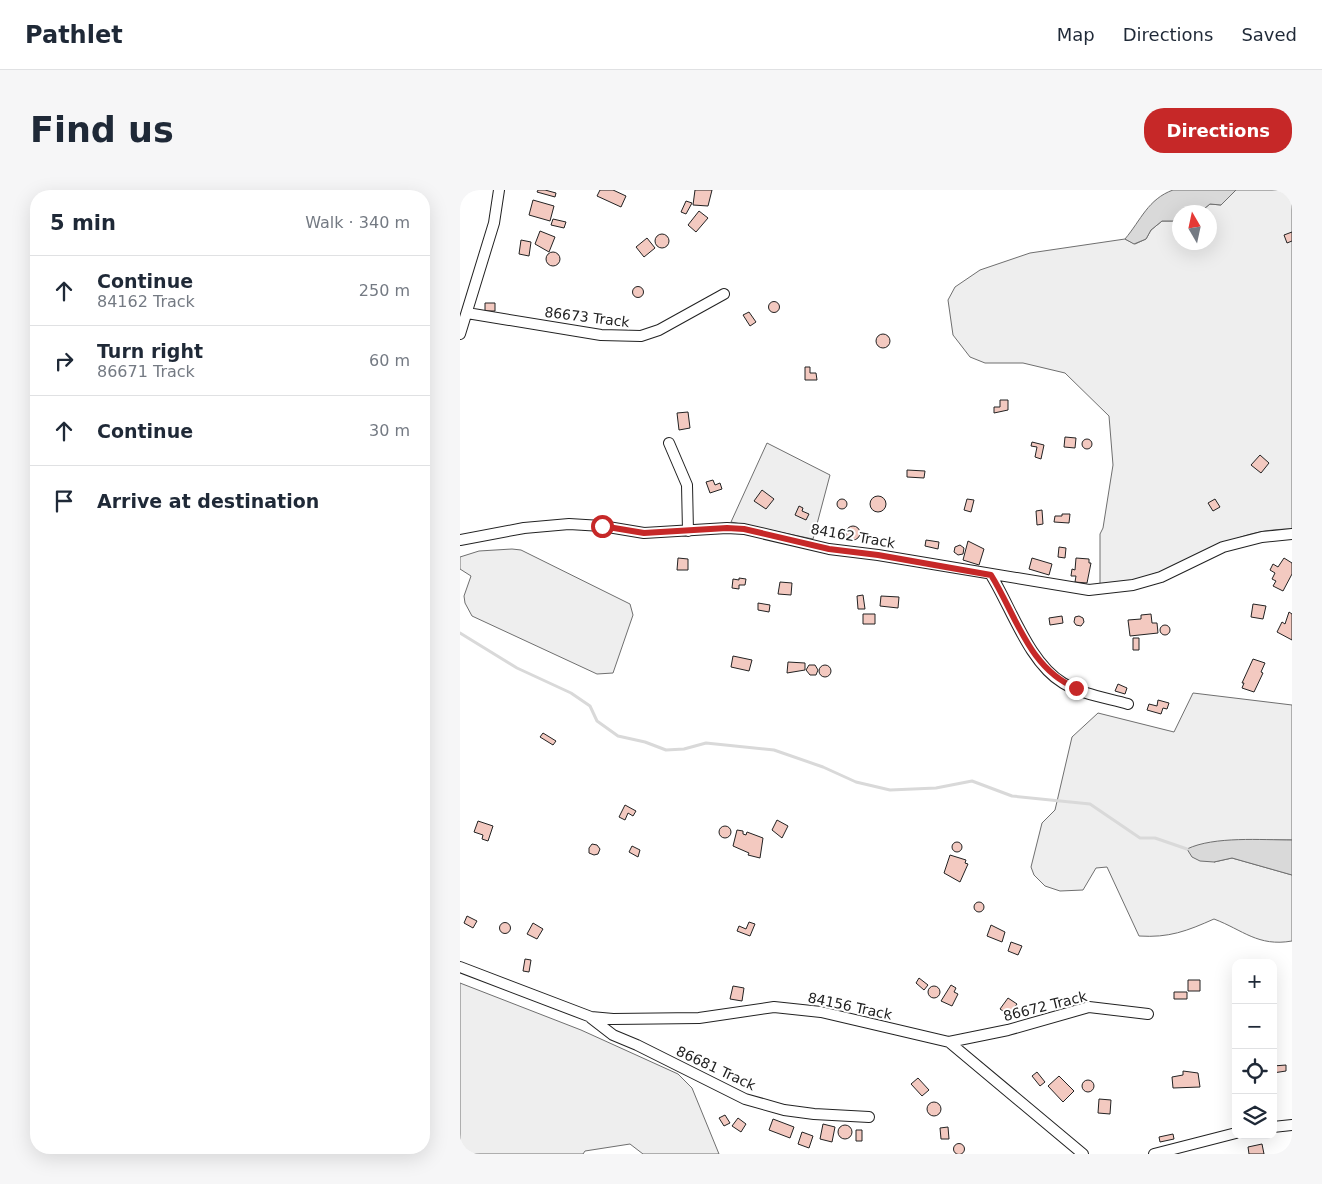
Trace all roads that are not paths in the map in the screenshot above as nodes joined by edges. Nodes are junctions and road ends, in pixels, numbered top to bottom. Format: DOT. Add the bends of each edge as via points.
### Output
graph roads {
  1 [pos="499,190"];
  2 [pos="724,294"];
  3 [pos="466,313"];
  4 [pos="460,334"];
  5 [pos="668,443"];
  6 [pos="688,531"];
  7 [pos="1292,534"];
  8 [pos="460,540"];
  9 [pos="991,575"];
  10 [pos="1128,704"];
  11 [pos="460,967"];
  12 [pos="1148,1014"];
  13 [pos="591,1017"];
  14 [pos="949,1042"];
  15 [pos="869,1116"];
  16 [pos="1292,1125"];
  17 [pos="1277,1127"];
  18 [pos="1232,1134"];
  19 [pos="1083,1154"];
  20 [pos="1154,1154"];
  1 -- 3 [label="street" via="494,224"];
  2 -- 3 [label="street, 86673 Track" via="659,330 641,336 601,336"];
  3 -- 4 [label="street"];
  5 -- 6 [label="street" via="687,485"];
  6 -- 8 [label="street, 84162 Track" via="644,533 569,524 524,528"];
  6 -- 9 [label="street, 84162 Track" via="744,529 829,549"];
  7 -- 9 [label="street, 84162 Track" via="1239,542 1161,577 1112,588 1068,588"];
  9 -- 10 [label="street" via="1023,637 1052,675 1063,683"];
  11 -- 13 [label="street, 84156 Track"];
  12 -- 14 [label="street, 86672 Track" via="1090,1007 1008,1030"];
  13 -- 14 [label="street, 84156 Track" via="699,1018 774,1008 822,1012"];
  13 -- 15 [label="street, 86681 Track" via="613,1035 745,1099 784,1110"];
  14 -- 19 [label="street, 84156 Track"];
  16 -- 17 [label="street"];
  18 -- 20 [label="street"];
}
